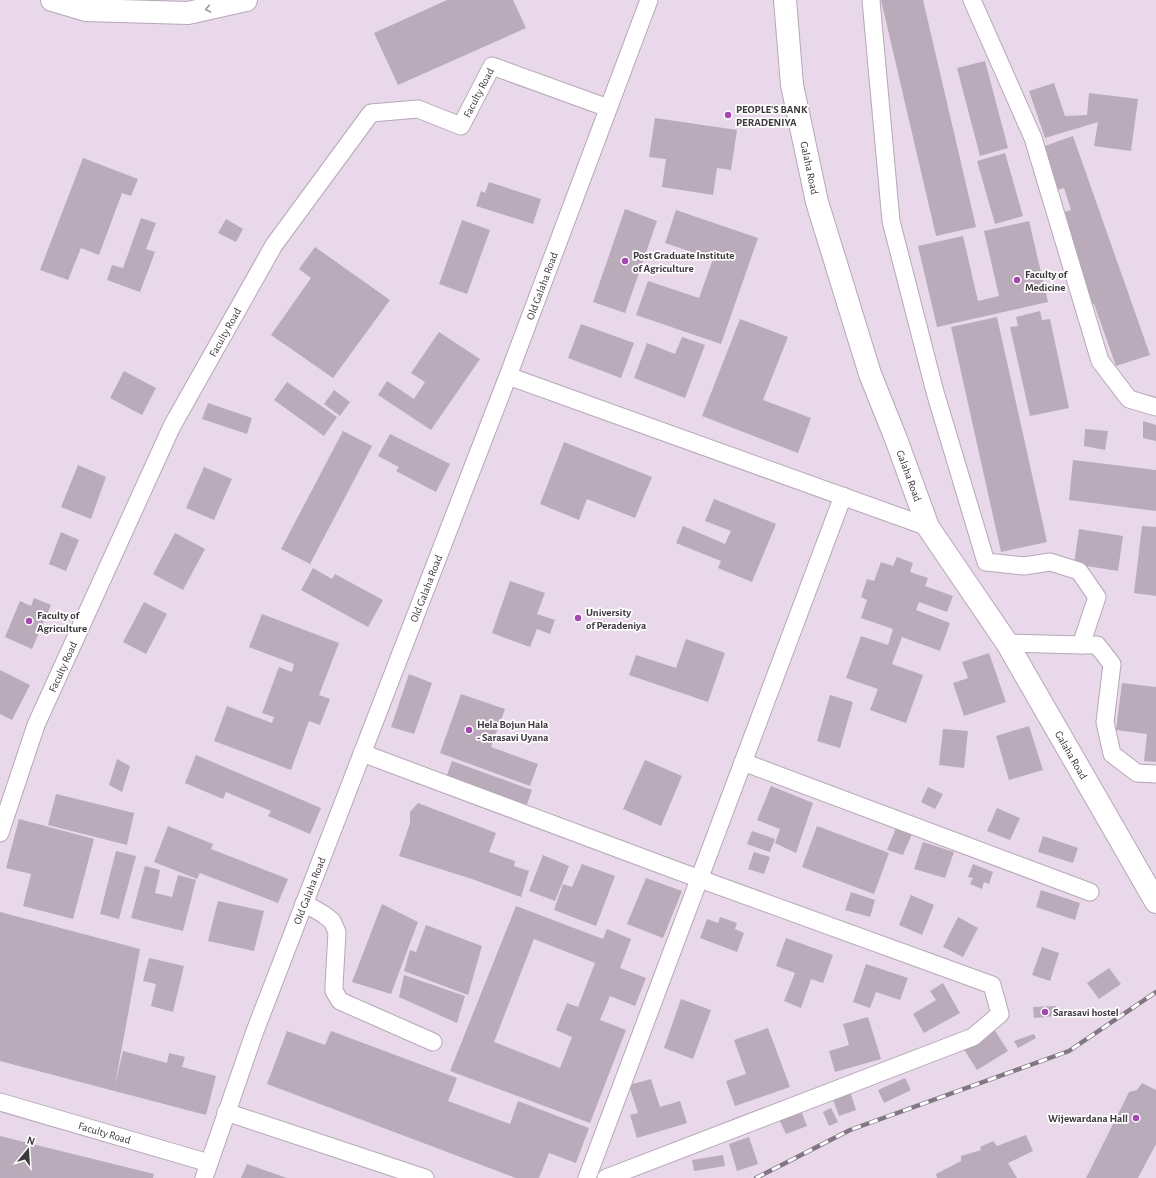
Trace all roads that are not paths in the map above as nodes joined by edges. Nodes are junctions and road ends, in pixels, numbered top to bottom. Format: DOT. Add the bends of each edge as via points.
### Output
graph roads {
  1 [pos="52,0"];
  2 [pos="246,0"];
  3 [pos="649,0"];
  4 [pos="785,0"];
  5 [pos="871,0"];
  6 [pos="972,0"];
  7 [pos="608,108"];
  8 [pos="508,376"];
  9 [pos="1156,407"];
  10 [pos="843,496"];
  11 [pos="928,527"];
  12 [pos="1007,643"];
  13 [pos="1081,645"];
  14 [pos="362,753"];
  15 [pos="743,762"];
  16 [pos="1156,774"];
  17 [pos="0,833"];
  18 [pos="699,879"];
  19 [pos="1090,892"];
  20 [pos="1156,902"];
  21 [pos="304,903"];
  22 [pos="433,1042"];
  23 [pos="0,1102"];
  24 [pos="226,1112"];
  25 [pos="207,1171"];
  26 [pos="425,1178"];
  27 [pos="587,1178"];
  28 [pos="606,1178"];
  2 -- 1 [label="main road, one-way" via="188,13 86,10"];
  3 -- 7 [label="lane, Old Galaha Road"];
  4 -- 11 [label="main road, Galaha Road" via="792,85 817,202 870,374"];
  5 -- 13 [label="lane" via="892,221 935,392 986,562 1024,566 1050,562 1079,571 1097,597"];
  6 -- 9 [label="lane" via="1033,138 1100,361 1129,399"];
  7 -- 8 [label="lane, Old Galaha Road"];
  7 -- 17 [label="lane, Faculty Road" via="492,66 461,126 418,109 371,113 274,245 172,426 36,725"];
  8 -- 10 [label="lane"];
  8 -- 14 [label="lane, Old Galaha Road"];
  10 -- 11 [label="lane"];
  10 -- 15 [label="lane"];
  11 -- 12 [label="main road, Galaha Road"];
  12 -- 13 [label="lane"];
  12 -- 20 [label="main road, Galaha Road"];
  13 -- 16 [label="lane" via="1096,645 1112,664 1105,722 1112,754 1137,773"];
  14 -- 18 [label="lane"];
  14 -- 21 [label="lane, Old Galaha Road"];
  15 -- 18 [label="lane"];
  15 -- 19 [label="lane"];
  18 -- 27 [label="lane"];
  18 -- 28 [label="lane" via="992,985 1000,1014 973,1037"];
  21 -- 22 [label="lane" via="332,921 337,932 334,991 340,1001"];
  21 -- 24 [label="lane, Old Galaha Road"];
  23 -- 25 [label="lane, Faculty Road"];
  24 -- 25 [label="lane, Old Galaha Road"];
  24 -- 26 [label="lane"];
}
